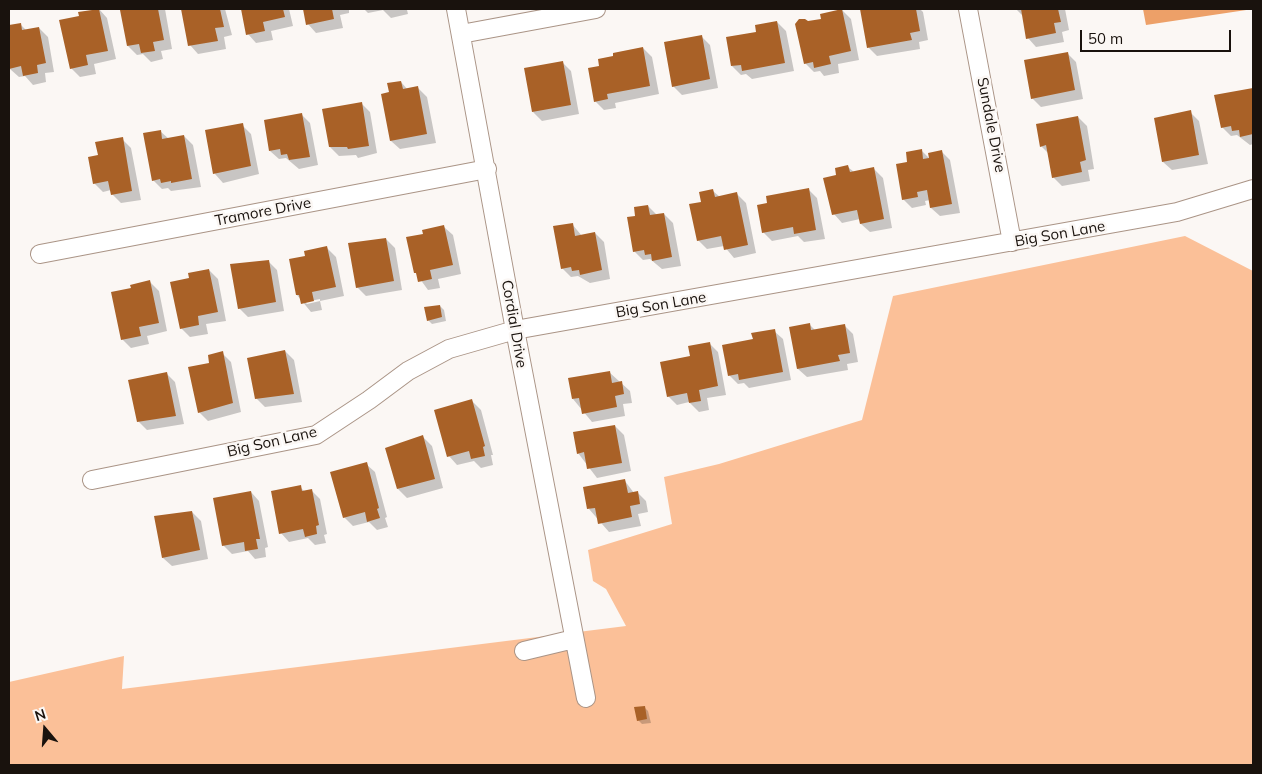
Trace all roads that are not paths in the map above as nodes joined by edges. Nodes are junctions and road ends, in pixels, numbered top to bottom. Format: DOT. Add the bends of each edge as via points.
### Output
graph roads {
  1 [pos="456,9"];
  2 [pos="596,9"];
  3 [pos="968,9"];
  4 [pos="461,34"];
  5 [pos="487,169"];
  6 [pos="1253,189"];
  7 [pos="1012,242"];
  8 [pos="40,254"];
  9 [pos="515,330"];
  10 [pos="92,480"];
  11 [pos="574,640"];
  12 [pos="524,651"];
  13 [pos="586,698"];
  1 -- 4 [label="street, Cordial Drive"];
  2 -- 4 [label="street"];
  3 -- 7 [label="street, Sundale Drive"];
  4 -- 5 [label="street, Cordial Drive"];
  5 -- 8 [label="street, Tramore Drive"];
  5 -- 9 [label="street, Cordial Drive"];
  6 -- 7 [label="street, Big Son Lane" via="1177,212"];
  7 -- 9 [label="street, Big Son Lane"];
  9 -- 10 [label="street, Big Son Lane" via="449,349 408,371 316,434"];
  9 -- 11 [label="street, Cordial Drive"];
  11 -- 12 [label="street"];
  11 -- 13 [label="street, Cordial Drive"];
}
